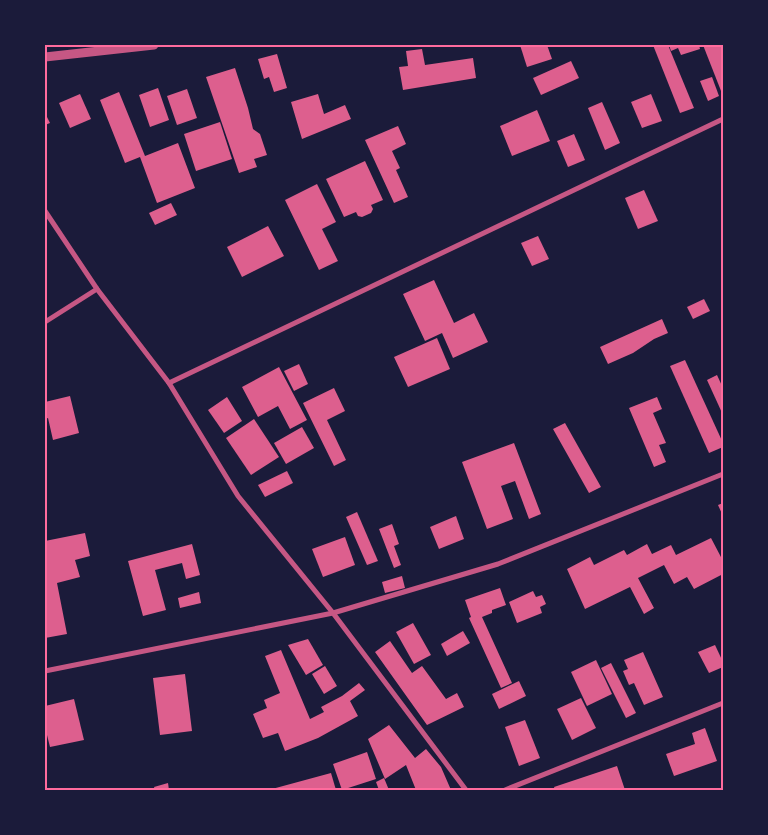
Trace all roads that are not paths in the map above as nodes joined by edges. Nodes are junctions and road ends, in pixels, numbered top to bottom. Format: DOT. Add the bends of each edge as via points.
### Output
graph roads {
  1 [pos="154,45"];
  2 [pos="45,57"];
  3 [pos="723,119"];
  4 [pos="45,212"];
  5 [pos="97,289"];
  6 [pos="45,322"];
  7 [pos="169,383"];
  8 [pos="723,474"];
  9 [pos="333,613"];
  10 [pos="45,671"];
  11 [pos="723,703"];
  12 [pos="466,790"];
  13 [pos="505,790"];
  1 -- 2 [label="street"];
  3 -- 7 [label="street"];
  4 -- 5 [label="street"];
  5 -- 6 [label="street"];
  5 -- 7 [label="street"];
  7 -- 9 [label="street" via="238,496"];
  8 -- 9 [label="street" via="498,564"];
  9 -- 10 [label="street"];
  9 -- 12 [label="street"];
  11 -- 13 [label="street"];
}
